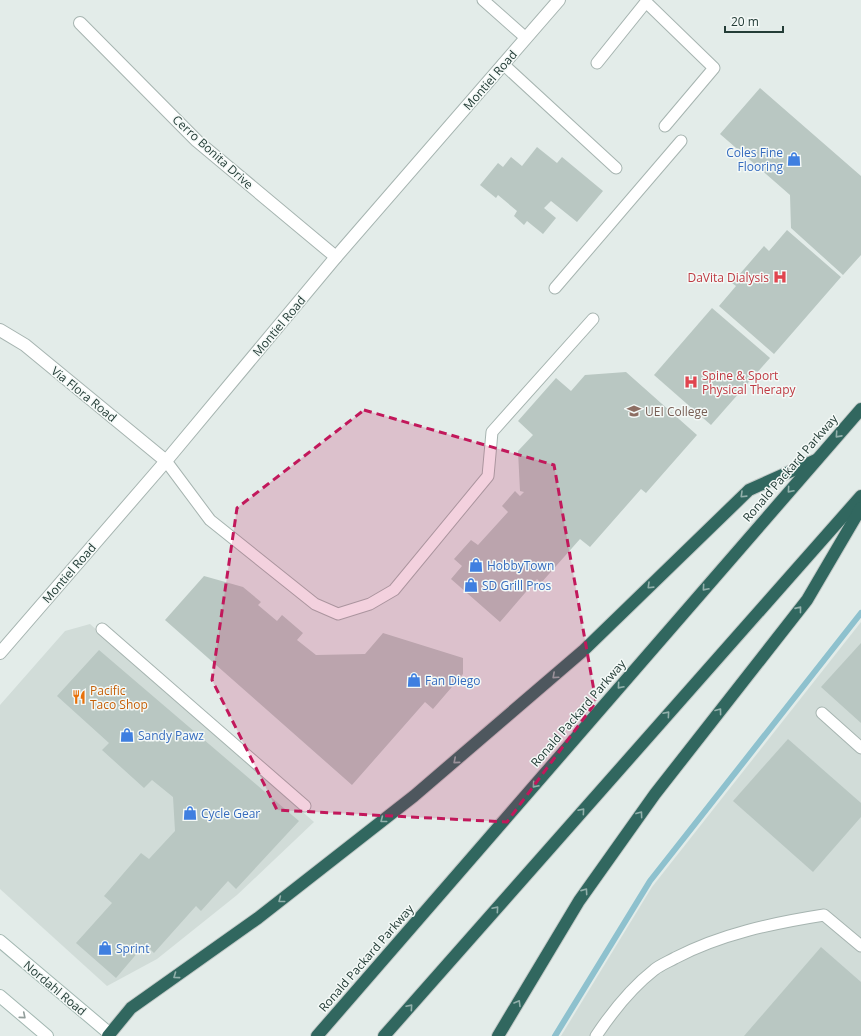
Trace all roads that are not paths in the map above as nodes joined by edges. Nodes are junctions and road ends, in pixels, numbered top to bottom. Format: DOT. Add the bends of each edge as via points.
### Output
graph roads {
  1 [pos="483,0"];
  2 [pos="560,0"];
  3 [pos="80,23"];
  4 [pos="526,38"];
  5 [pos="597,63"];
  6 [pos="503,64"];
  7 [pos="665,126"];
  8 [pos="681,141"];
  9 [pos="616,168"];
  10 [pos="336,257"];
  11 [pos="555,288"];
  12 [pos="593,319"];
  13 [pos="0,330"];
  14 [pos="861,409"];
  15 [pos="816,460"];
  16 [pos="166,461"];
  17 [pos="861,496"];
  18 [pos="861,508"];
  19 [pos="102,629"];
  20 [pos="0,653"];
  21 [pos="822,714"];
  22 [pos="861,748"];
  23 [pos="305,806"];
  24 [pos="0,941"];
  25 [pos="861,946"];
  26 [pos="0,996"];
  27 [pos="109,1035"];
  28 [pos="46,1036"];
  29 [pos="317,1036"];
  30 [pos="384,1036"];
  31 [pos="498,1036"];
  32 [pos="596,1036"];
  1 -- 4 [label="lane"];
  2 -- 4 [label="street, Montiel Road"];
  3 -- 10 [label="street, Cerro Bonita Drive" via="197,141"];
  4 -- 6 [label="street, Montiel Road"];
  5 -- 7 [label="lane" via="646,2 714,68"];
  6 -- 9 [label="lane"];
  6 -- 10 [label="street, Montiel Road"];
  8 -- 11 [label="lane"];
  10 -- 16 [label="street, Montiel Road"];
  12 -- 16 [label="lane" via="492,432 488,476 394,590 370,604 338,614 315,604 210,520"];
  13 -- 16 [label="street, Via Flora Road" via="25,345"];
  14 -- 15 [label="highway, Ronald Packard Parkway, one-way"];
  15 -- 27 [label="highway, one-way" via="749,490 584,650 414,796 258,918 131,1008"];
  15 -- 29 [label="highway, Ronald Packard Parkway, one-way"];
  16 -- 20 [label="street, Montiel Road"];
  30 -- 17 [label="highway, one-way"];
  31 -- 18 [label="highway, one-way" via="583,895 655,794 807,600"];
  19 -- 23 [label="lane"];
  21 -- 22 [label="lane"];
  24 -- 27 [label="street, Nordahl Road"];
  25 -- 32 [label="lane" via="824,915 771,924 690,950 654,969 612,1012"];
  26 -- 28 [label="street, one-way"];
}
